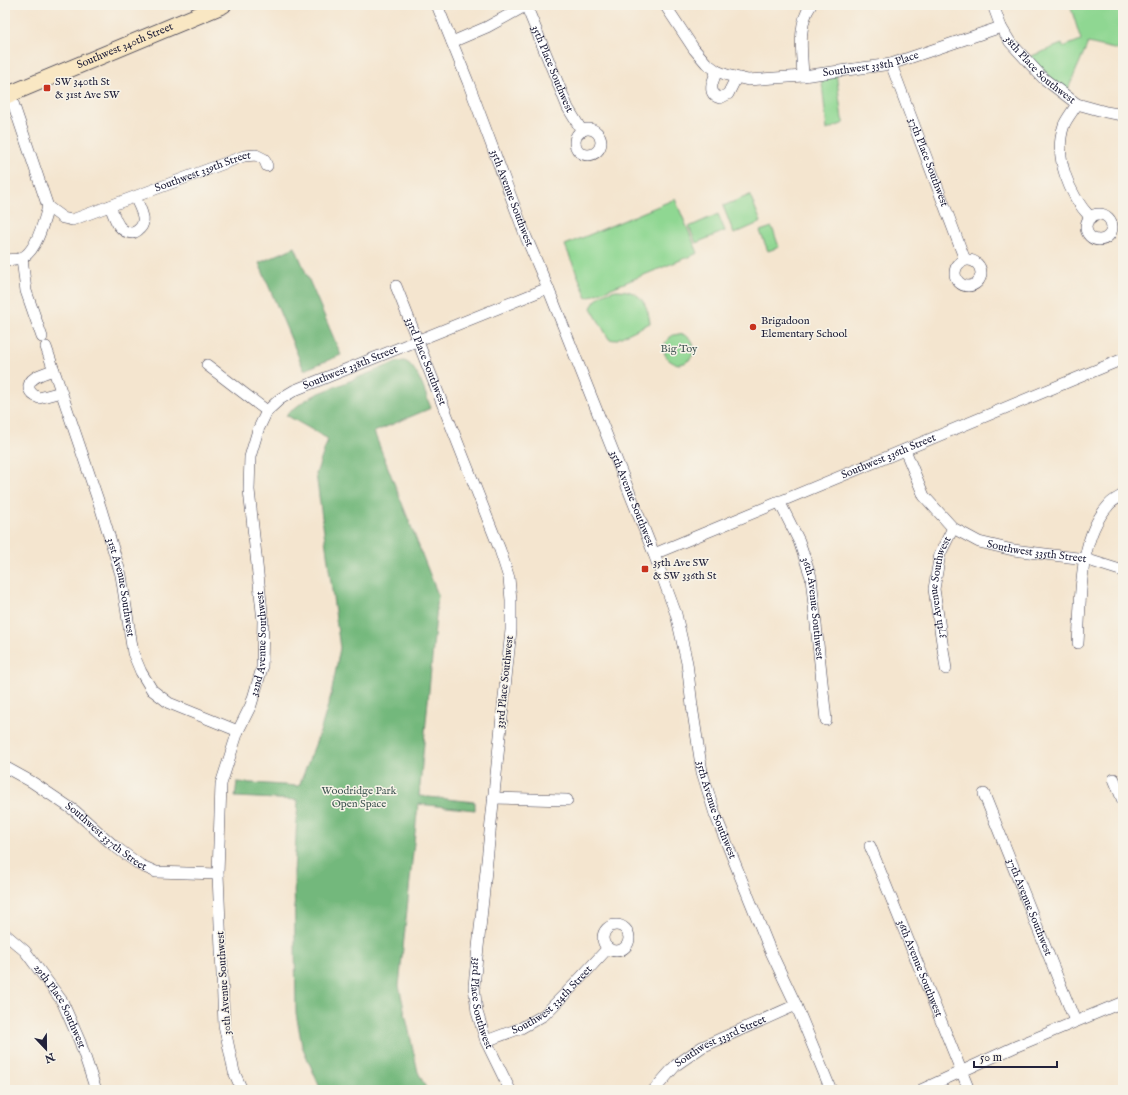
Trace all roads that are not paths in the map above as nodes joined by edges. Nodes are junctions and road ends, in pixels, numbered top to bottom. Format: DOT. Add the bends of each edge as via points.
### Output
graph roads {
  1 [pos="224,5"];
  2 [pos="437,5"];
  3 [pos="526,5"];
  4 [pos="664,5"];
  5 [pos="811,5"];
  6 [pos="993,5"];
  7 [pos="1001,27"];
  8 [pos="452,42"];
  9 [pos="891,64"];
  10 [pos="717,71"];
  11 [pos="803,76"];
  12 [pos="732,77"];
  13 [pos="8,95"];
  14 [pos="1077,104"];
  15 [pos="1123,115"];
  16 [pos="582,130"];
  17 [pos="267,166"];
  18 [pos="135,197"];
  19 [pos="110,206"];
  20 [pos="48,207"];
  21 [pos="1091,218"];
  22 [pos="22,258"];
  23 [pos="5,260"];
  24 [pos="965,260"];
  25 [pos="396,286"];
  26 [pos="548,288"];
  27 [pos="42,336"];
  28 [pos="417,341"];
  29 [pos="46,347"];
  30 [pos="1123,359"];
  31 [pos="207,365"];
  32 [pos="54,370"];
  33 [pos="61,392"];
  34 [pos="268,411"];
  35 [pos="905,450"];
  36 [pos="1123,495"];
  37 [pos="779,501"];
  38 [pos="953,528"];
  39 [pos="654,554"];
  40 [pos="1085,559"];
  41 [pos="1123,571"];
  42 [pos="1078,643"];
  43 [pos="946,669"];
  44 [pos="826,720"];
  45 [pos="238,731"];
  46 [pos="5,767"];
  47 [pos="1114,779"];
  48 [pos="984,794"];
  49 [pos="493,798"];
  50 [pos="567,800"];
  51 [pos="1123,801"];
  52 [pos="870,846"];
  53 [pos="218,874"];
  54 [pos="5,934"];
  55 [pos="608,948"];
  56 [pos="1123,1002"];
  57 [pos="796,1005"];
  58 [pos="1075,1021"];
  59 [pos="486,1041"];
  60 [pos="961,1072"];
  61 [pos="96,1090"];
  62 [pos="242,1090"];
  63 [pos="510,1090"];
  64 [pos="654,1090"];
  65 [pos="831,1090"];
  66 [pos="921,1090"];
  67 [pos="969,1090"];
  1 -- 13 [label="main road, Southwest 340th Street"];
  2 -- 8 [label="street, 35th Avenue Southwest"];
  3 -- 8 [label="street" via="488,27"];
  3 -- 16 [label="street, 35th Place Southwest" via="568,108"];
  4 -- 10 [label="street" via="694,49"];
  5 -- 11 [label="street" via="802,25"];
  6 -- 7 [label="street, 38th Place Southwest"];
  7 -- 9 [label="street, Southwest 338th Place"];
  7 -- 14 [label="street, 38th Place Southwest" via="1010,42 1034,69"];
  8 -- 26 [label="street, 35th Avenue Southwest"];
  9 -- 11 [label="street, Southwest 338th Place"];
  9 -- 24 [label="street, 37th Place Southwest"];
  10 -- 12 [label="street"];
  10 -- 12 [label="street" via="711,87 712,92 718,97 728,94"];
  11 -- 12 [label="street, Southwest 338th Place" via="748,80"];
  13 -- 20 [label="street"];
  14 -- 15 [label="street"];
  14 -- 21 [label="street, 38th Place Southwest" via="1065,123 1060,154 1070,186 1084,211"];
  17 -- 18 [label="street, Southwest 339th Street" via="264,159 256,155 244,156"];
  18 -- 19 [label="street, Southwest 339th Street"];
  18 -- 19 [label="street" via="144,220 141,228 133,233 120,228"];
  19 -- 20 [label="street, Southwest 339th Street" via="72,220 63,218"];
  20 -- 22 [label="street" via="34,247"];
  22 -- 23 [label="street"];
  22 -- 27 [label="street" via="26,291"];
  25 -- 28 [label="street, 33rd Place Southwest"];
  26 -- 28 [label="street, Southwest 338th Street"];
  26 -- 39 [label="street, 35th Avenue Southwest"];
  28 -- 34 [label="street, Southwest 338th Street" via="295,390 280,399"];
  28 -- 49 [label="street, 33rd Place Southwest" via="497,543 508,578 511,630"];
  29 -- 32 [label="street, 31st Avenue Southwest"];
  30 -- 35 [label="street, Southwest 336th Street"];
  31 -- 34 [label="street"];
  32 -- 33 [label="street, 31st Avenue Southwest"];
  32 -- 33 [label="street" via="33,378 29,386 31,394 39,398"];
  33 -- 45 [label="street, 31st Avenue Southwest" via="121,575 132,653 141,672 152,690 169,703"];
  34 -- 45 [label="street, 32nd Avenue Southwest" via="258,430 250,457 249,490 263,621 262,668 251,705"];
  35 -- 37 [label="street, Southwest 336th Street"];
  35 -- 38 [label="street, 37th Avenue Southwest" via="924,496"];
  36 -- 40 [label="street" via="1109,504 1096,522"];
  37 -- 39 [label="street, Southwest 336th Street"];
  37 -- 44 [label="street, 36th Avenue Southwest" via="799,541 811,577"];
  38 -- 40 [label="street, Southwest 335th Street" via="979,542 1013,550"];
  38 -- 43 [label="street, 37th Avenue Southwest" via="940,554 934,590"];
  39 -- 57 [label="street, 35th Avenue Southwest" via="676,614 702,772 770,950"];
  40 -- 41 [label="street, Southwest 335th Street"];
  40 -- 42 [label="street"];
  45 -- 53 [label="street, 32nd Avenue Southwest" via="221,784"];
  46 -- 53 [label="street, Southwest 337th Street" via="75,811 140,865 156,872"];
  47 -- 51 [label="street"];
  48 -- 58 [label="street, 37th Avenue Southwest"];
  49 -- 50 [label="street"];
  49 -- 59 [label="street, 33rd Place Southwest" via="474,986 477,1012"];
  52 -- 60 [label="street, 36th Avenue Southwest"];
  53 -- 62 [label="street, 30th Avenue Southwest" via="224,1024 234,1072"];
  54 -- 61 [label="street, 29th Place Southwest" via="25,952 62,1001 80,1042"];
  55 -- 59 [label="street, Southwest 334th Street" via="544,1015 521,1028"];
  56 -- 58 [label="street"];
  57 -- 64 [label="street, Southwest 333rd Street" via="702,1047 676,1065"];
  57 -- 65 [label="street, 35th Avenue Southwest"];
  58 -- 60 [label="street"];
  59 -- 63 [label="street, 33rd Place Southwest"];
  60 -- 66 [label="street"];
  60 -- 67 [label="street, 36th Avenue Southwest"];
}
